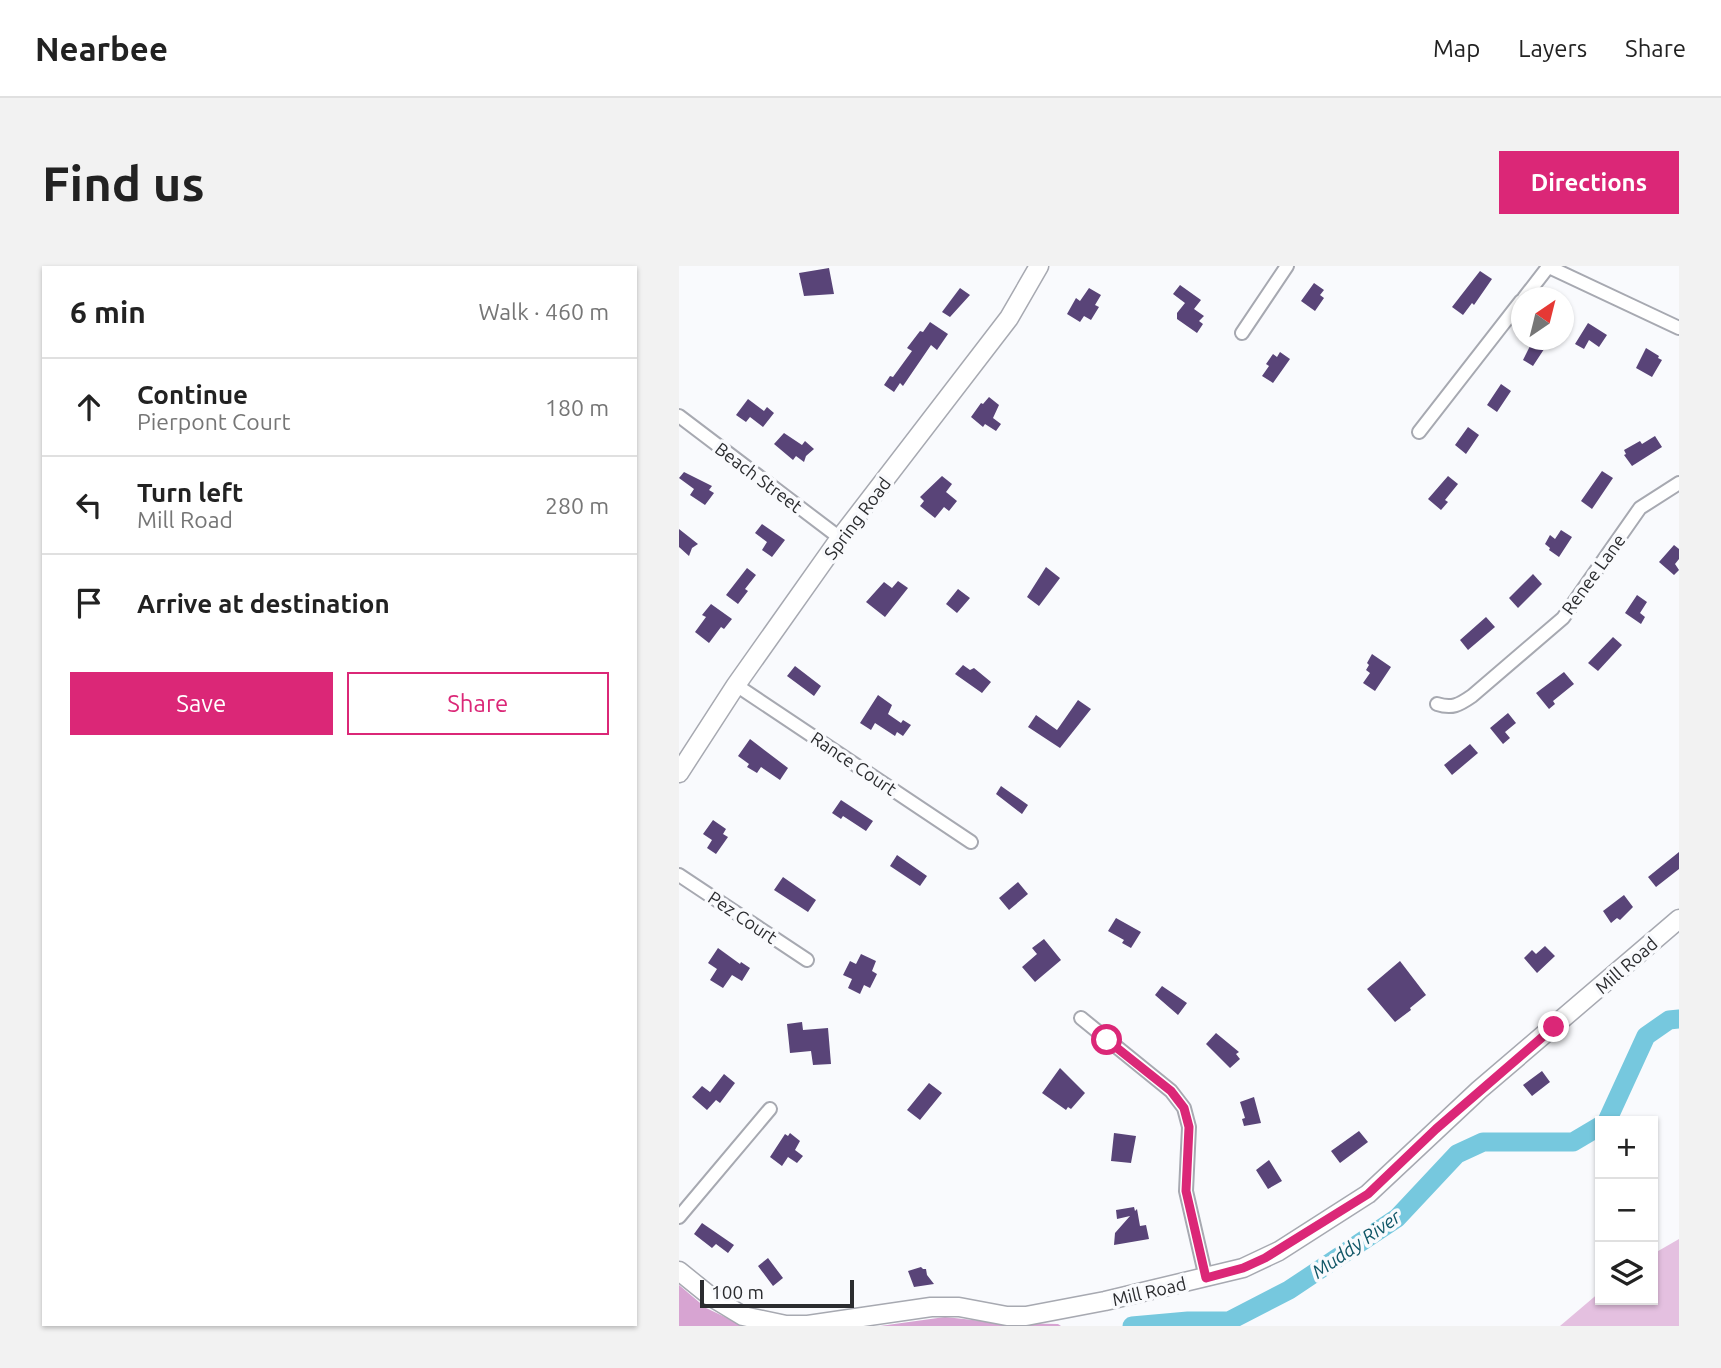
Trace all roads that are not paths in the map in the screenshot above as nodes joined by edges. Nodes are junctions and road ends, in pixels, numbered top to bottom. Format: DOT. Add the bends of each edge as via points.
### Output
graph roads {
  1 [pos="1039,266"];
  2 [pos="1287,266"];
  3 [pos="1547,266"];
  4 [pos="1532,287"];
  5 [pos="1511,314"];
  6 [pos="1679,328"];
  7 [pos="1242,333"];
  8 [pos="679,416"];
  9 [pos="1419,432"];
  10 [pos="1679,483"];
  11 [pos="840,538"];
  12 [pos="736,685"];
  13 [pos="1437,704"];
  14 [pos="679,773"];
  15 [pos="971,842"];
  16 [pos="679,875"];
  17 [pos="1679,919"];
  18 [pos="807,960"];
  19 [pos="1081,1018"];
  20 [pos="770,1109"];
  21 [pos="679,1217"];
  22 [pos="679,1271"];
  23 [pos="1206,1278"];
  24 [pos="1071,1317"];
  1 -- 11 [label="street, Spring Road" via="1009,318"];
  2 -- 7 [label="street"];
  3 -- 4 [label="street"];
  3 -- 6 [label="street"];
  5 -- 9 [label="street"];
  8 -- 11 [label="street, Beach Street"];
  10 -- 13 [label="street, Renee Lane" via="1640,508 1563,618 1472,696 1457,706"];
  11 -- 12 [label="street, Spring Road"];
  12 -- 14 [label="street, Spring Road"];
  12 -- 15 [label="street, Rance Court"];
  16 -- 18 [label="street, Pez Court"];
  17 -- 23 [label="street, Mill Road" via="1479,1090 1368,1194 1265,1258"];
  19 -- 23 [label="street" via="1171,1091 1184,1108 1189,1127 1186,1191"];
  20 -- 21 [label="street"];
  22 -- 24 [label="street, Mill Road" via="743,1316 786,1325 931,1307 1007,1316"];
  23 -- 24 [label="street, Mill Road"];
}
